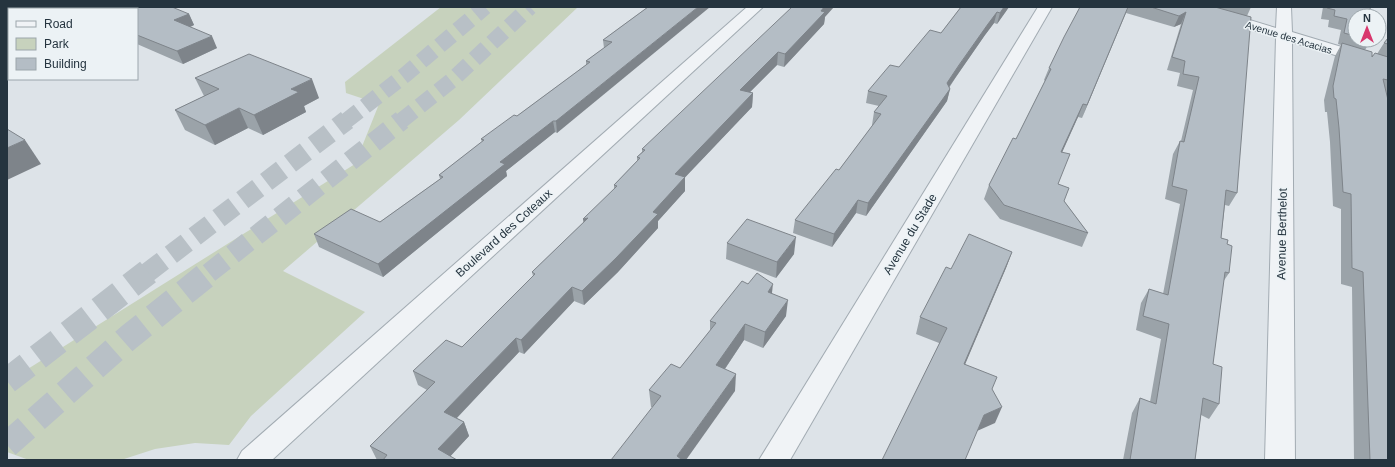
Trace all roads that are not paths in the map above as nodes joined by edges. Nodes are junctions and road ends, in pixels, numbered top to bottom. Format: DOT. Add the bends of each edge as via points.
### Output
graph roads {
  1 [pos="756,7"];
  2 [pos="1045,7"];
  3 [pos="1191,7"];
  4 [pos="1284,7"];
  5 [pos="1284,35"];
  6 [pos="1388,66"];
  7 [pos="252,460"];
  8 [pos="774,460"];
  9 [pos="1280,460"];
  1 -- 7 [label="street, Boulevard des Coteaux"];
  2 -- 8 [label="street, Avenue du Stade"];
  3 -- 5 [label="street, Avenue des Acacias"];
  4 -- 5 [label="street, Avenue Berthelot"];
  5 -- 6 [label="street, Avenue des Acacias"];
  5 -- 9 [label="street, Avenue Berthelot"];
}
